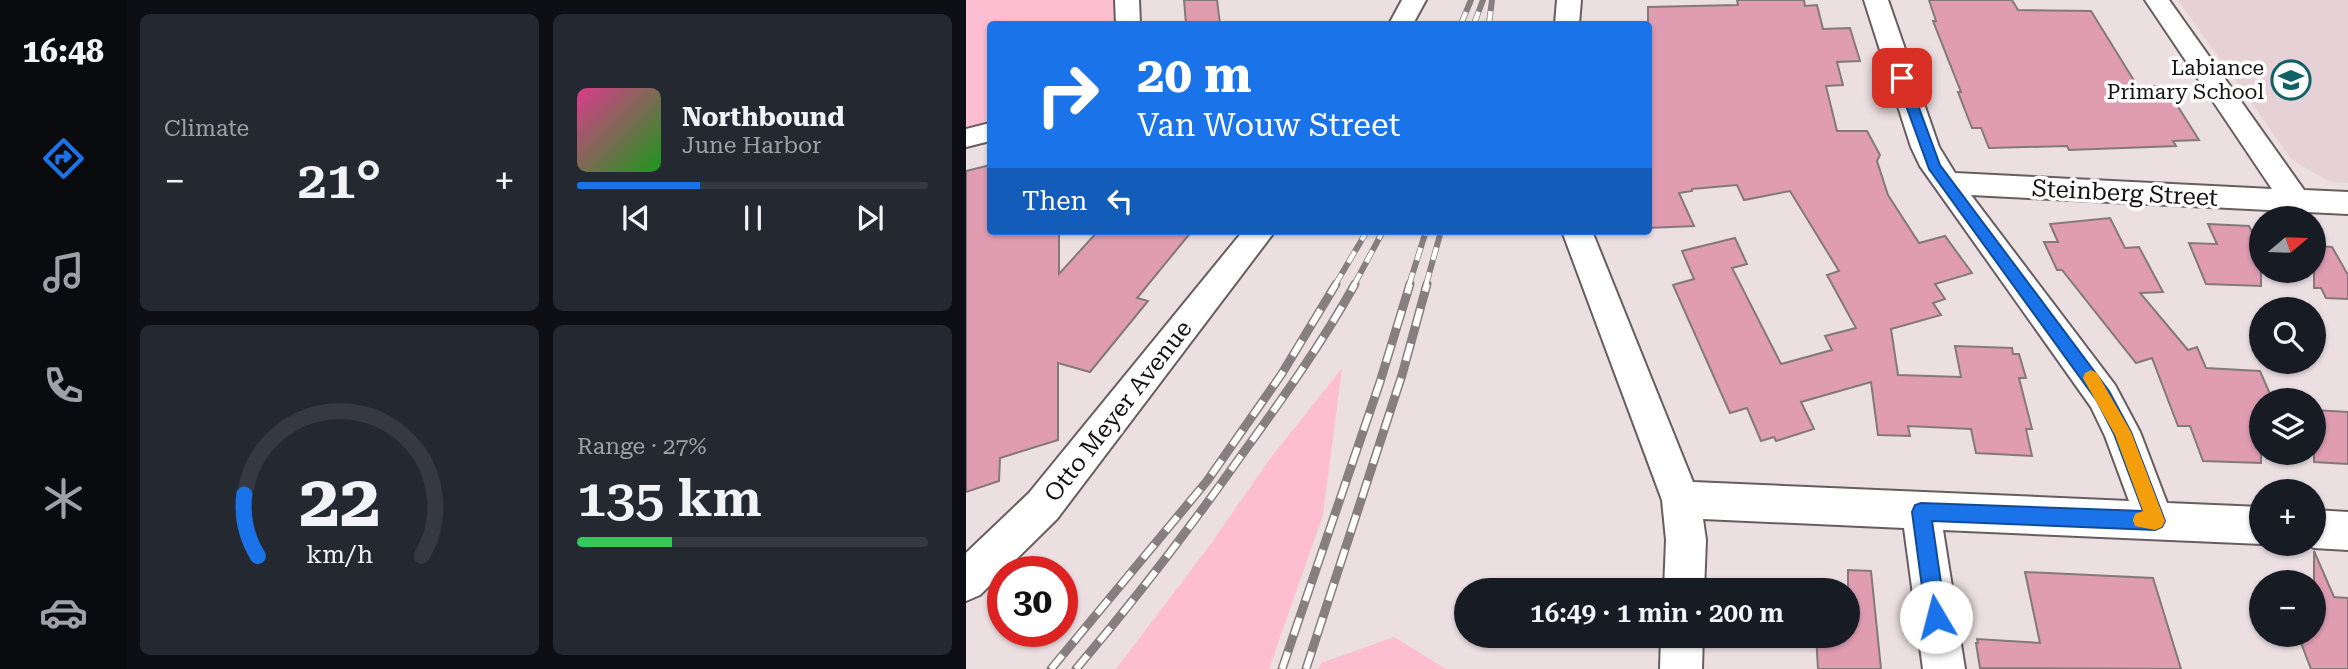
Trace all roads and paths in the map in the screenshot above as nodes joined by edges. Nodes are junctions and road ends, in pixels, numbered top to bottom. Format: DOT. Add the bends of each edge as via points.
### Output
graph roads {
  1 [pos="1127,0"];
  2 [pos="1415,0"];
  3 [pos="1569,0"];
  4 [pos="1876,0"];
  5 [pos="2157,0"];
  6 [pos="1128,21"];
  7 [pos="1403,21"];
  8 [pos="1567,21"];
  9 [pos="987,133"];
  10 [pos="966,138"];
  11 [pos="1945,183"];
  12 [pos="2296,201"];
  13 [pos="2348,203"];
  14 [pos="1257,235"];
  15 [pos="1579,235"];
  16 [pos="1681,500"];
  17 [pos="1921,512"];
  18 [pos="2155,521"];
  19 [pos="2249,525"];
  20 [pos="2326,530"];
  21 [pos="2348,531"];
  22 [pos="1684,578"];
  23 [pos="966,581"];
  24 [pos="1682,648"];
  25 [pos="1681,669"];
  26 [pos="1944,669"];
  1 -- 6 [label="street"];
  2 -- 7 [label="street"];
  3 -- 8 [label="street"];
  4 -- 11 [label="street" via="1925,147"];
  5 -- 12 [label="street"];
  9 -- 10 [label="street"];
  11 -- 12 [label="street, Steinberg Street"];
  11 -- 18 [label="street" via="2103,396 2122,432"];
  12 -- 13 [label="street, Steinberg Street"];
  14 -- 23 [label="street, Otto Meyer Avenue" via="1043,506"];
  15 -- 16 [label="street"];
  16 -- 17 [label="street"];
  16 -- 22 [label="street"];
  17 -- 18 [label="street"];
  17 -- 26 [label="street"];
  18 -- 19 [label="street"];
  20 -- 21 [label="street"];
  24 -- 25 [label="street"];
}
